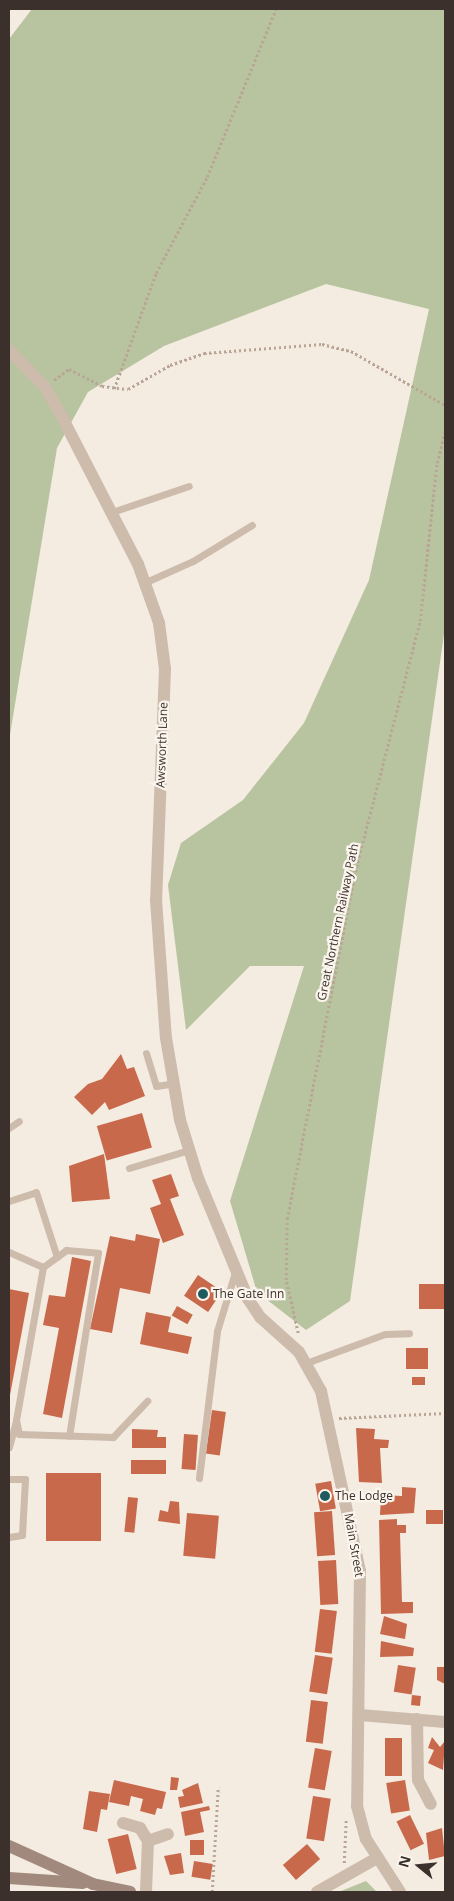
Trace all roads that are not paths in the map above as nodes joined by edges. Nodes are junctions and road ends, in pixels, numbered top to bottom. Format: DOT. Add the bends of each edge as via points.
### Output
graph roads {
  1 [pos="9,350"];
  2 [pos="189,486"];
  3 [pos="112,512"];
  4 [pos="252,525"];
  5 [pos="146,582"];
  6 [pos="146,1053"];
  7 [pos="174,1083"];
  8 [pos="19,1121"];
  9 [pos="9,1128"];
  10 [pos="189,1150"];
  11 [pos="129,1168"];
  12 [pos="198,1178"];
  13 [pos="9,1201"];
  14 [pos="9,1252"];
  15 [pos="56,1258"];
  16 [pos="44,1268"];
  17 [pos="235,1272"];
  18 [pos="409,1332"];
  19 [pos="306,1363"];
  20 [pos="147,1401"];
  21 [pos="16,1420"];
  22 [pos="69,1436"];
  23 [pos="9,1447"];
  24 [pos="199,1478"];
  25 [pos="9,1479"];
  26 [pos="9,1537"];
  27 [pos="360,1715"];
  28 [pos="417,1719"];
  29 [pos="445,1722"];
  30 [pos="432,1804"];
  31 [pos="123,1823"];
  32 [pos="168,1834"];
  33 [pos="148,1840"];
  34 [pos="9,1846"];
  35 [pos="377,1858"];
  36 [pos="9,1878"];
  37 [pos="93,1884"];
  38 [pos="130,1892"];
  39 [pos="146,1892"];
  40 [pos="317,1892"];
  41 [pos="400,1892"];
  1 -- 3 [label="street, Awsworth Lane" via="45,387"];
  2 -- 3 [label="lane"];
  3 -- 5 [label="street, Awsworth Lane"];
  4 -- 5 [label="lane" via="192,561"];
  5 -- 7 [label="street, Awsworth Lane" via="160,623 165,669 156,900"];
  6 -- 7 [label="lane" via="156,1086"];
  7 -- 10 [label="street, Awsworth Lane"];
  8 -- 9 [label="lane"];
  10 -- 11 [label="lane"];
  10 -- 12 [label="street, Awsworth Lane"];
  12 -- 17 [label="street, Main Street"];
  13 -- 15 [label="lane" via="36,1192"];
  14 -- 16 [label="lane"];
  15 -- 16 [label="lane"];
  15 -- 22 [label="lane" via="66,1250 98,1253"];
  16 -- 21 [label="lane"];
  17 -- 19 [label="street, Main Street" via="260,1316"];
  17 -- 24 [label="lane" via="217,1331"];
  18 -- 19 [label="lane" via="385,1334"];
  19 -- 27 [label="street, Main Street" via="328,1421 360,1571"];
  20 -- 22 [label="lane" via="113,1437"];
  21 -- 22 [label="lane" via="19,1434"];
  21 -- 23 [label="lane"];
  25 -- 26 [label="lane" via="25,1479 22,1536"];
  27 -- 28 [label="street"];
  27 -- 35 [label="street, Main Street" via="357,1806 366,1839"];
  28 -- 29 [label="street"];
  28 -- 30 [label="street" via="418,1780"];
  31 -- 33 [label="street" via="140,1828"];
  32 -- 33 [label="street"];
  33 -- 39 [label="street"];
  34 -- 37 [label="street"];
  35 -- 40 [label="street"];
  35 -- 41 [label="street, Main Street"];
  36 -- 37 [label="street"];
  37 -- 38 [label="street"];
}
